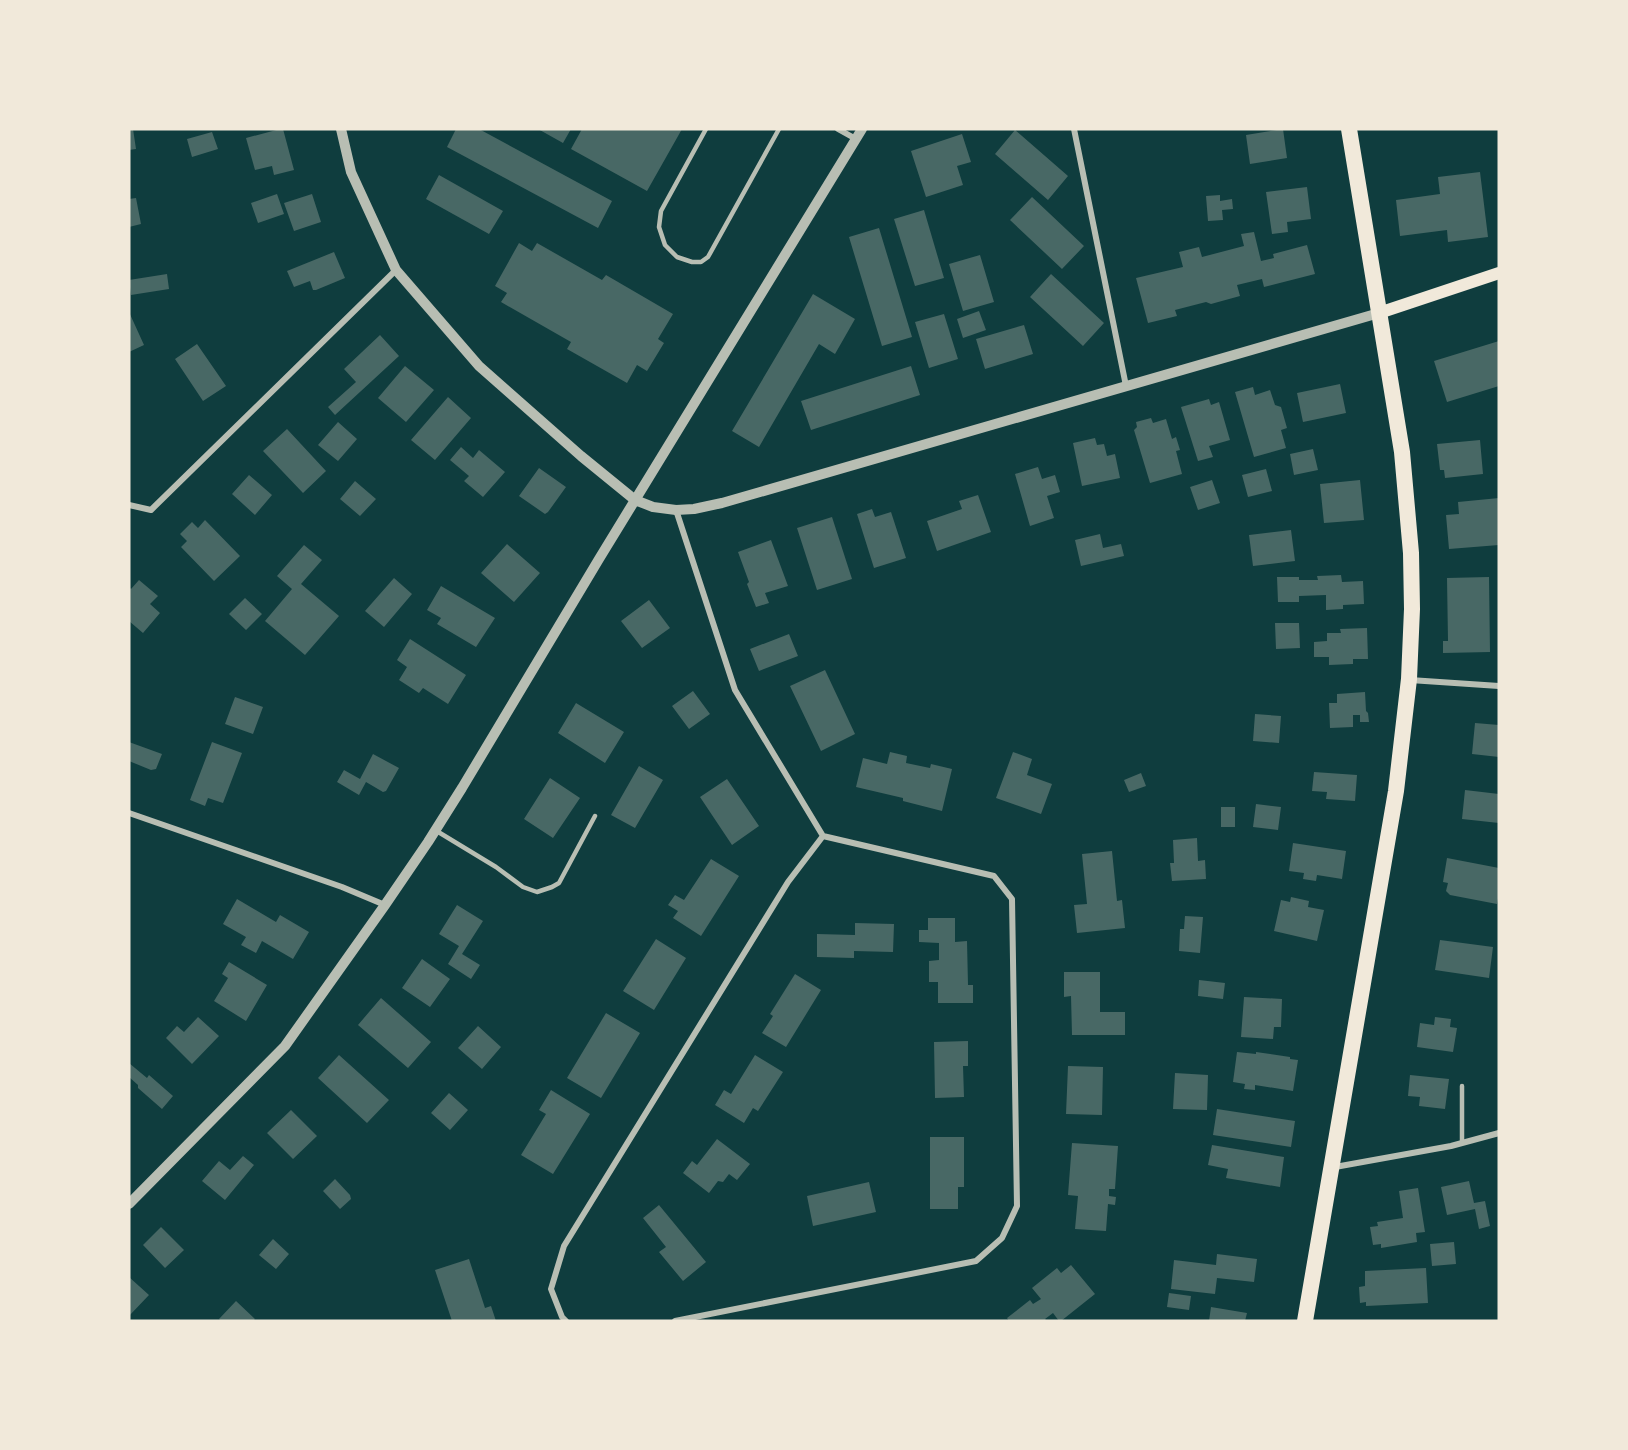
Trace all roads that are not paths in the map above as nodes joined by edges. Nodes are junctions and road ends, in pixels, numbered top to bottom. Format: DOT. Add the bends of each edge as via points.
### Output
graph roads {
  1 [pos="341,129"];
  2 [pos="706,129"];
  3 [pos="779,129"];
  4 [pos="838,129"];
  5 [pos="862,129"];
  6 [pos="1074,129"];
  7 [pos="1349,129"];
  8 [pos="857,140"];
  9 [pos="396,270"];
  10 [pos="1499,273"];
  11 [pos="1379,313"];
  12 [pos="1126,386"];
  13 [pos="635,500"];
  14 [pos="129,505"];
  15 [pos="676,510"];
  16 [pos="1409,680"];
  17 [pos="1499,686"];
  18 [pos="129,813"];
  19 [pos="595,816"];
  20 [pos="435,830"];
  21 [pos="823,836"];
  22 [pos="385,905"];
  23 [pos="1462,1086"];
  24 [pos="1499,1133"];
  25 [pos="1462,1143"];
  26 [pos="1331,1168"];
  27 [pos="129,1203"];
  28 [pos="566,1321"];
  29 [pos="675,1321"];
  30 [pos="1305,1321"];
  1 -- 9 [label="street" via="351,172"];
  2 -- 3 [label="lane" via="661,211 658,227 664,245 677,257 692,262 708,257"];
  4 -- 8 [label="street"];
  5 -- 8 [label="street"];
  6 -- 12 [label="street"];
  7 -- 11 [label="highway"];
  8 -- 13 [label="street"];
  9 -- 13 [label="street" via="479,366"];
  9 -- 14 [label="street" via="151,510"];
  10 -- 11 [label="main road"];
  11 -- 12 [label="street"];
  11 -- 16 [label="highway" via="1402,452 1411,553"];
  12 -- 15 [label="street" via="722,503"];
  13 -- 15 [label="street"];
  13 -- 20 [label="street"];
  15 -- 21 [label="street" via="735,690"];
  16 -- 17 [label="street"];
  16 -- 26 [label="highway" via="1396,791"];
  18 -- 22 [label="street"];
  19 -- 20 [label="lane" via="559,883 537,892"];
  20 -- 22 [label="street"];
  21 -- 28 [label="street" via="788,882 564,1246 551,1289"];
  21 -- 29 [label="street" via="994,876 1012,898 1017,1206 1002,1238 976,1261"];
  22 -- 27 [label="street" via="285,1046"];
  23 -- 25 [label="lane"];
  24 -- 25 [label="street"];
  25 -- 26 [label="street"];
  26 -- 30 [label="highway"];
}
